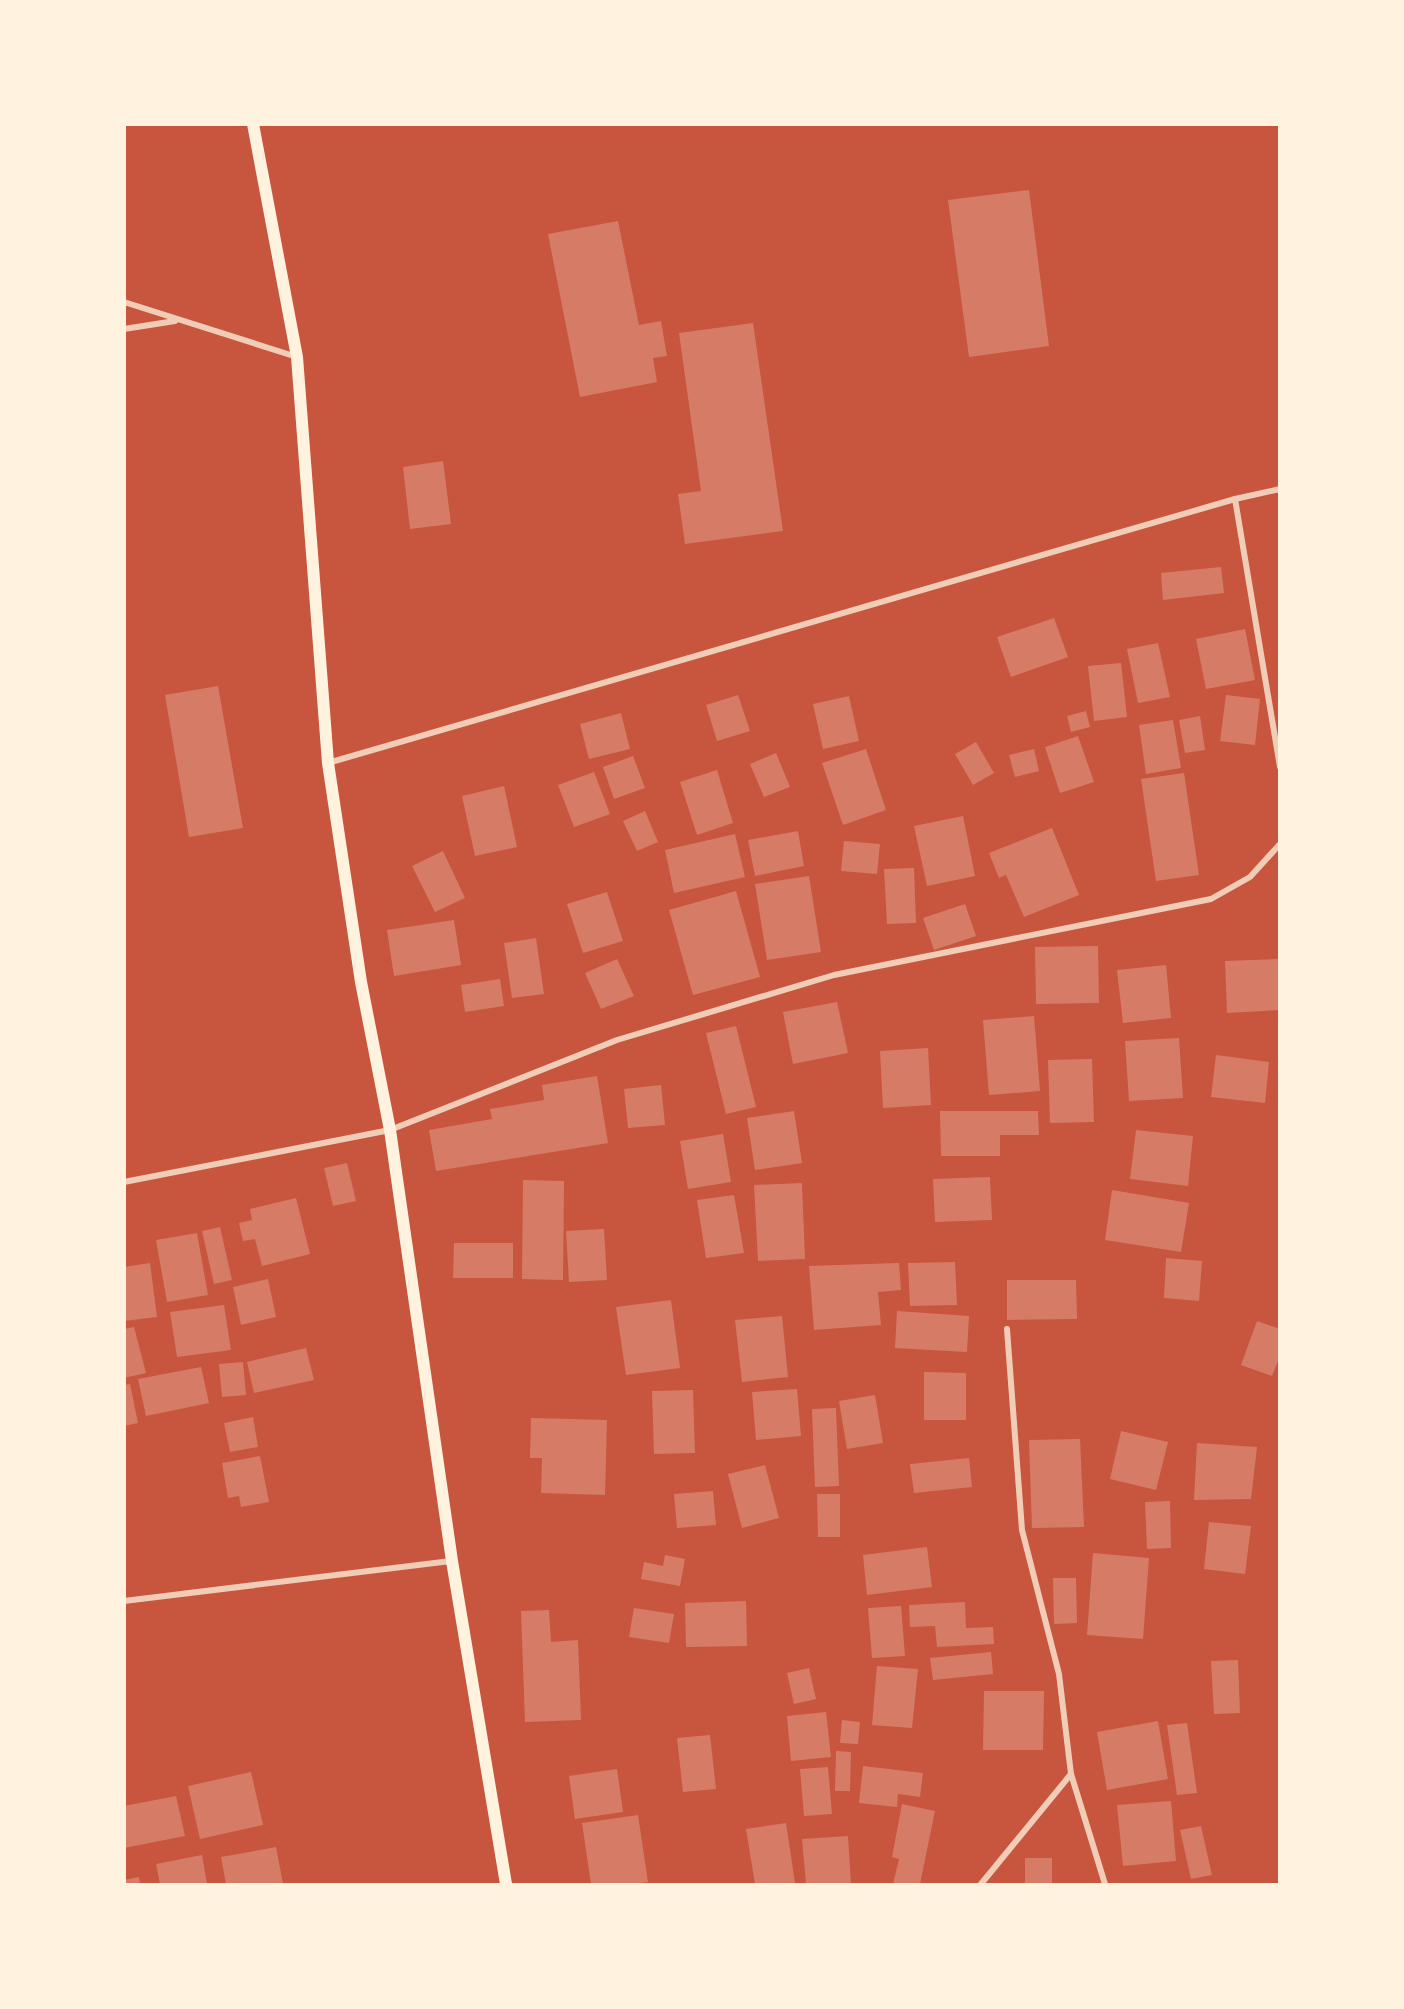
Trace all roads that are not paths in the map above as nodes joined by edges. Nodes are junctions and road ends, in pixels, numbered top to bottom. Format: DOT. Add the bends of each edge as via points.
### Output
graph roads {
  1 [pos="253,124"];
  2 [pos="124,302"];
  3 [pos="179,320"];
  4 [pos="124,329"];
  5 [pos="297,357"];
  6 [pos="1280,489"];
  7 [pos="1235,499"];
  8 [pos="328,763"];
  9 [pos="1280,767"];
  10 [pos="1280,844"];
  11 [pos="390,1131"];
  12 [pos="124,1182"];
  13 [pos="1007,1329"];
  14 [pos="452,1561"];
  15 [pos="124,1601"];
  16 [pos="1071,1774"];
  17 [pos="506,1884"];
  18 [pos="981,1884"];
  19 [pos="1105,1884"];
  1 -- 5 [label="main road"];
  2 -- 3 [label="street"];
  3 -- 4 [label="street"];
  3 -- 5 [label="street"];
  5 -- 8 [label="main road"];
  6 -- 7 [label="street"];
  7 -- 8 [label="street"];
  7 -- 9 [label="street"];
  8 -- 11 [label="main road" via="361,982"];
  10 -- 11 [label="street" via="1250,877 1211,899 834,975 617,1040"];
  11 -- 12 [label="street"];
  11 -- 14 [label="main road"];
  13 -- 16 [label="street" via="1022,1530 1059,1674"];
  14 -- 15 [label="street"];
  14 -- 17 [label="main road"];
  16 -- 18 [label="street"];
  16 -- 19 [label="street"];
}
